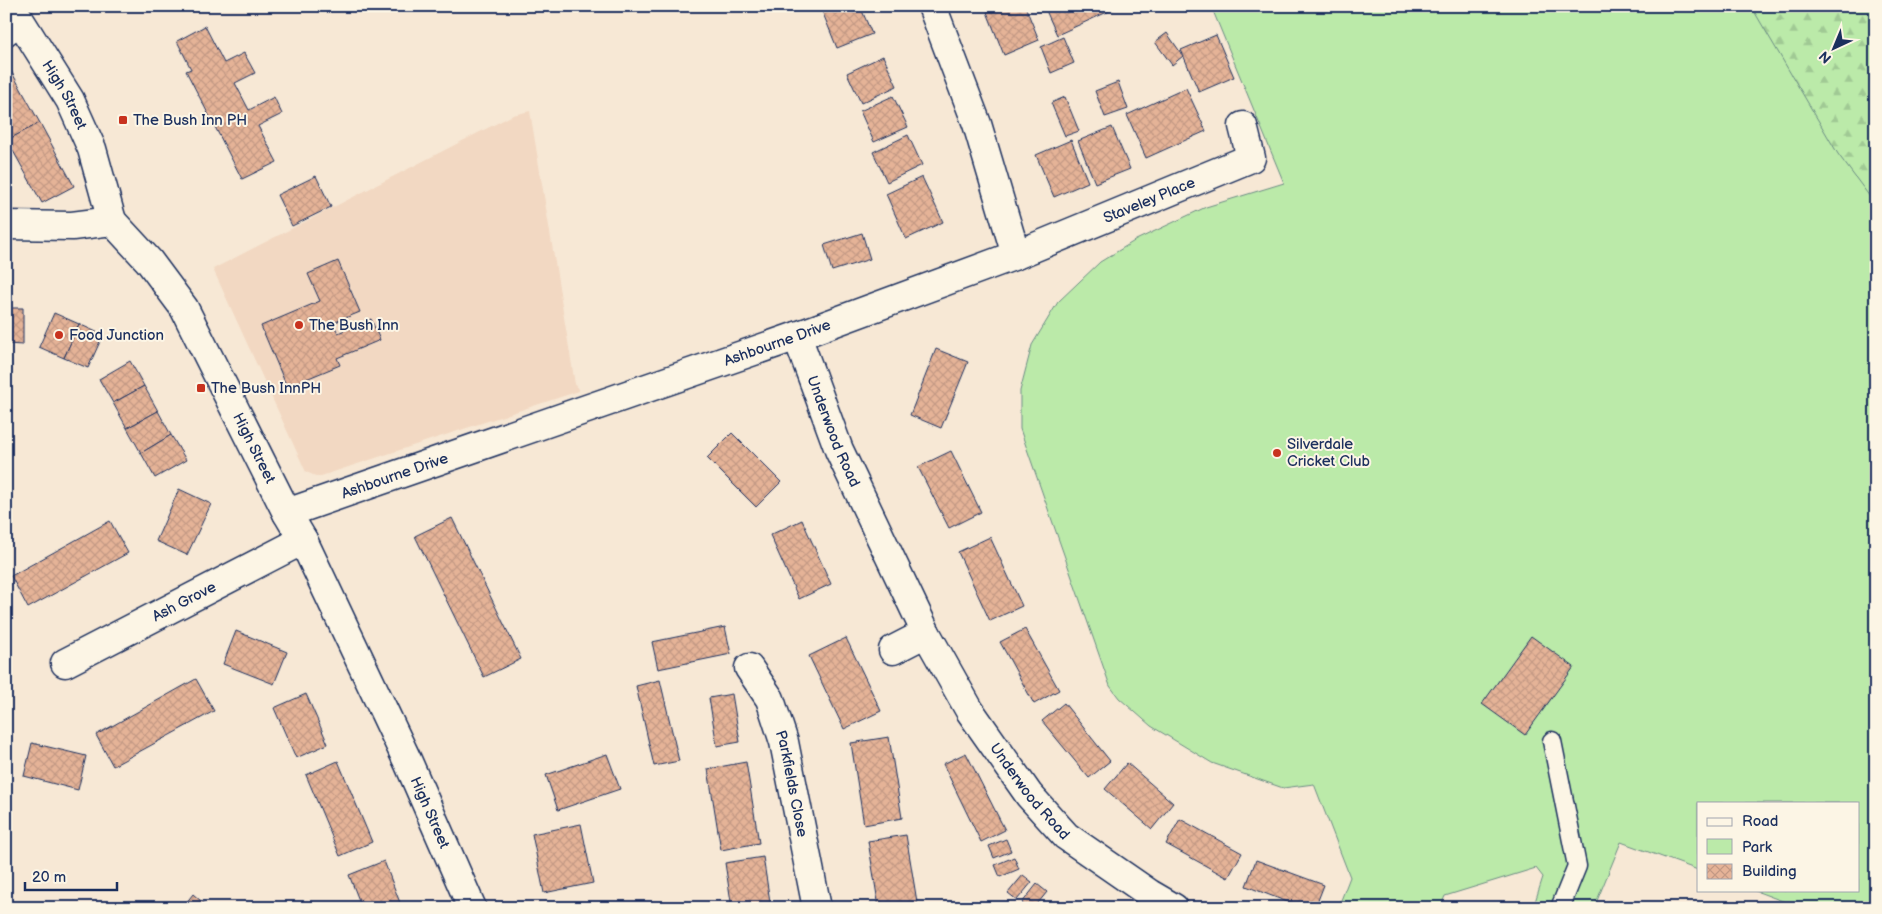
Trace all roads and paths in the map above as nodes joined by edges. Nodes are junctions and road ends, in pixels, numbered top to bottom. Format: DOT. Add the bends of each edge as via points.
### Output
graph roads {
  1 [pos="932,6"];
  2 [pos="13,23"];
  3 [pos="1243,126"];
  4 [pos="112,221"];
  5 [pos="6,225"];
  6 [pos="1016,255"];
  7 [pos="797,336"];
  8 [pos="287,513"];
  9 [pos="302,540"];
  10 [pos="926,634"];
  11 [pos="893,650"];
  12 [pos="65,663"];
  13 [pos="749,668"];
  14 [pos="1552,741"];
  15 [pos="472,908"];
  16 [pos="816,908"];
  17 [pos="1174,908"];
  18 [pos="1560,908"];
  1 -- 6 [label="street" via="976,124"];
  2 -- 4 [label="street, High Street" via="70,100 92,149"];
  3 -- 6 [label="street, Staveley Place" via="1251,158"];
  4 -- 5 [label="street" via="72,226"];
  4 -- 8 [label="street, High Street" via="149,261 184,308"];
  6 -- 7 [label="street, Ashbourne Drive"];
  7 -- 8 [label="street, Ashbourne Drive"];
  7 -- 10 [label="street, Underwood Road" via="839,450"];
  8 -- 9 [label="street, High Street"];
  9 -- 12 [label="street, Ash Grove"];
  9 -- 15 [label="street, High Street" via="408,762"];
  10 -- 11 [label="street"];
  10 -- 17 [label="street, Underwood Road" via="970,711 1029,795 1066,836"];
  13 -- 16 [label="street, Parkfields Close" via="770,699 784,742"];
  14 -- 18 [label="lane" via="1577,866"];
}
